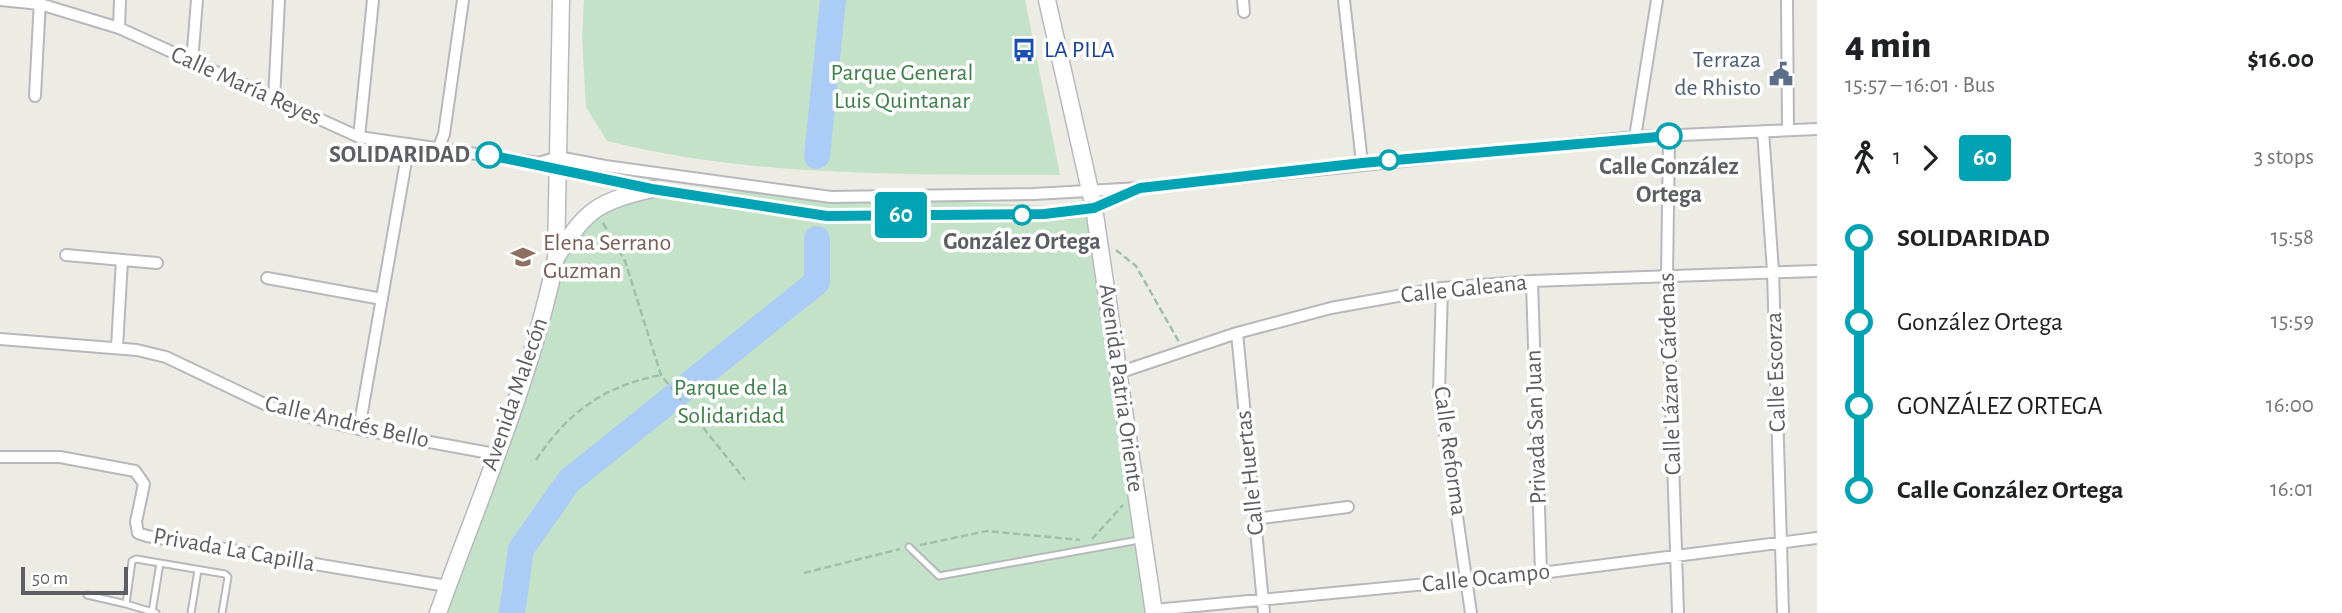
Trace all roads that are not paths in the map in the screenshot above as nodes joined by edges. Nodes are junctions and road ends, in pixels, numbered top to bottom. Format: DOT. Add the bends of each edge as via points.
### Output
graph roads {
  1 [pos="0,0"];
  2 [pos="120,0"];
  3 [pos="197,0"];
  4 [pos="279,0"];
  5 [pos="373,0"];
  6 [pos="463,0"];
  7 [pos="561,0"];
  8 [pos="1047,0"];
  9 [pos="1344,0"];
  10 [pos="1657,0"];
  11 [pos="1787,0"];
  12 [pos="40,2"];
  13 [pos="119,27"];
  14 [pos="192,62"];
  15 [pos="35,96"];
  16 [pos="274,100"];
  17 [pos="1817,129"];
  18 [pos="1788,130"];
  19 [pos="1763,131"];
  20 [pos="1669,136"];
  21 [pos="359,137"];
  22 [pos="1635,137"];
  23 [pos="409,144"];
  24 [pos="439,147"];
  25 [pos="559,162"];
  26 [pos="1362,163"];
  27 [pos="1140,188"];
  28 [pos="652,189"];
  29 [pos="1091,190"];
  30 [pos="1094,208"];
  31 [pos="66,255"];
  32 [pos="556,258"];
  33 [pos="122,260"];
  34 [pos="156,262"];
  35 [pos="1773,271"];
  36 [pos="1817,271"];
  37 [pos="1667,276"];
  38 [pos="267,278"];
  39 [pos="1532,281"];
  40 [pos="1442,288"];
  41 [pos="382,299"];
  42 [pos="1237,333"];
  43 [pos="0,338"];
  44 [pos="117,347"];
  45 [pos="1121,372"];
  46 [pos="359,429"];
  47 [pos="495,454"];
  48 [pos="0,457"];
  49 [pos="1348,508"];
  50 [pos="1255,519"];
  51 [pos="1817,538"];
  52 [pos="1142,540"];
  53 [pos="1781,542"];
  54 [pos="909,547"];
  55 [pos="1676,556"];
  56 [pos="160,563"];
  57 [pos="198,570"];
  58 [pos="1541,573"];
  59 [pos="1468,580"];
  60 [pos="447,586"];
  61 [pos="87,595"];
  62 [pos="1263,598"];
  63 [pos="125,604"];
  64 [pos="1154,611"];
  65 [pos="154,613"];
  66 [pos="191,613"];
  67 [pos="222,613"];
  68 [pos="438,613"];
  69 [pos="1265,613"];
  70 [pos="1471,613"];
  71 [pos="1678,613"];
  72 [pos="1783,613"];
  1 -- 12 [label="street, Calle María Reyes"];
  2 -- 13 [label="street"];
  3 -- 14 [label="street"];
  4 -- 16 [label="street"];
  5 -- 21 [label="street"];
  6 -- 24 [label="street"];
  7 -- 25 [label="street, Avenida Malecón"];
  8 -- 29 [label="street, Avenida Patria Oriente"];
  9 -- 26 [label="street"];
  10 -- 22 [label="street"];
  11 -- 18 [label="street"];
  12 -- 13 [label="street, Calle María Reyes"];
  12 -- 15 [label="street"];
  13 -- 14 [label="street, Calle María Reyes"];
  14 -- 16 [label="street, Calle María Reyes"];
  16 -- 21 [label="street, Calle María Reyes"];
  17 -- 18 [label="street"];
  18 -- 19 [label="street"];
  19 -- 20 [label="street"];
  19 -- 35 [label="street, Calle Escorza"];
  20 -- 22 [label="street"];
  20 -- 37 [label="street, Calle Lázaro Cárdenas"];
  21 -- 23 [label="street, Calle María Reyes"];
  22 -- 26 [label="street"];
  23 -- 24 [label="street, Calle María Reyes"];
  23 -- 41 [label="street"];
  24 -- 25 [label="street, Calle María Reyes"];
  25 -- 28 [label="street, Calle María Reyes"];
  25 -- 29 [label="street, Calle María Reyes" via="831,197"];
  25 -- 32 [label="street, Avenida Malecón"];
  26 -- 27 [label="street"];
  27 -- 29 [label="street"];
  27 -- 30 [label="street"];
  28 -- 30 [label="street, Calle María Reyes" via="827,216 1044,214"];
  28 -- 32 [label="street" via="594,208"];
  29 -- 30 [label="street, Avenida Patria Oriente"];
  30 -- 45 [label="street, Avenida Patria Oriente"];
  31 -- 33 [label="street"];
  32 -- 47 [label="street, Avenida Malecón" via="545,307"];
  33 -- 34 [label="street"];
  33 -- 44 [label="street"];
  35 -- 36 [label="street, Calle Galeana"];
  35 -- 37 [label="street, Calle Galeana"];
  35 -- 53 [label="street, Calle Escorza"];
  37 -- 39 [label="street, Calle Galeana"];
  37 -- 55 [label="street, Calle Lázaro Cárdenas"];
  38 -- 41 [label="street"];
  39 -- 40 [label="street, Calle Galeana"];
  39 -- 58 [label="street, Privada San Juan"];
  40 -- 42 [label="street, Calle Galeana" via="1331,308"];
  40 -- 59 [label="street, Calle Reforma" via="1439,392"];
  41 -- 46 [label="street"];
  42 -- 45 [label="street, Calle Galeana"];
  42 -- 50 [label="street, Calle Huertas"];
  43 -- 44 [label="street, Calle Andrés Bello"];
  44 -- 46 [label="street, Calle Andrés Bello" via="166,357 273,408"];
  45 -- 52 [label="street, Avenida Patria Oriente"];
  46 -- 47 [label="street, Calle Andrés Bello"];
  47 -- 60 [label="street, Avenida Malecón"];
  48 -- 60 [label="street, Privada La Capilla" via="61,457 135,471 144,484 138,533 147,536"];
  49 -- 50 [label="street"];
  50 -- 62 [label="street, Calle Huertas"];
  51 -- 53 [label="street, Calle Ocampo"];
  52 -- 54 [label="lane" via="939,576"];
  52 -- 64 [label="street, Avenida Patria Oriente"];
  53 -- 55 [label="street, Calle Ocampo"];
  53 -- 72 [label="street, Calle Escorza"];
  55 -- 58 [label="street, Calle Ocampo"];
  55 -- 71 [label="street, Calle Lázaro Cárdenas"];
  56 -- 57 [label="lane"];
  56 -- 63 [label="lane" via="132,561"];
  56 -- 65 [label="lane"];
  57 -- 66 [label="lane"];
  57 -- 67 [label="lane" via="228,578"];
  58 -- 59 [label="street, Calle Ocampo"];
  59 -- 62 [label="street, Calle Ocampo"];
  59 -- 70 [label="street, Calle Reforma"];
  60 -- 68 [label="street, Avenida Malecón"];
  61 -- 63 [label="lane"];
  62 -- 64 [label="street, Calle Ocampo"];
  62 -- 69 [label="street, Calle Huertas"];
  63 -- 65 [label="lane"];
}
